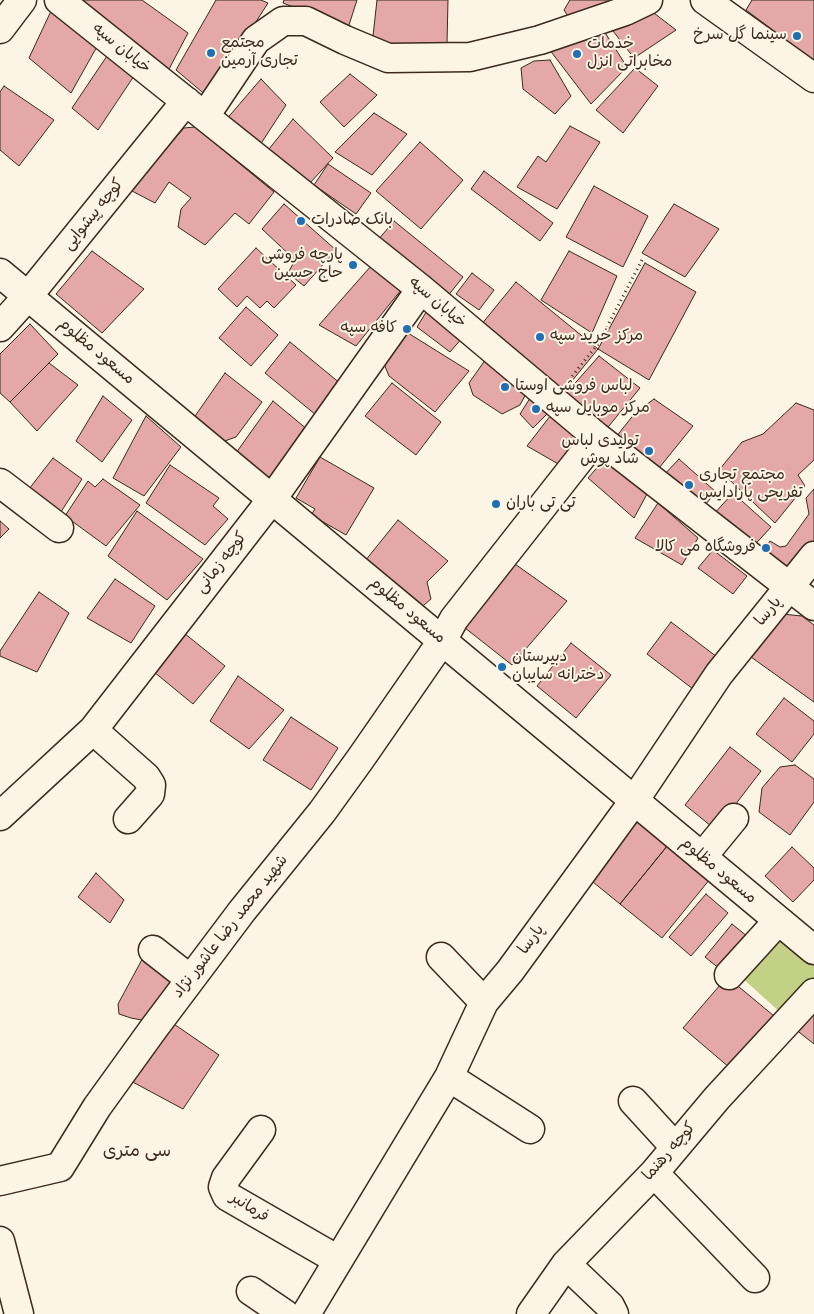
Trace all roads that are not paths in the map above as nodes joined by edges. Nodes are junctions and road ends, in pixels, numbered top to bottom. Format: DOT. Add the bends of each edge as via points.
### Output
graph roads {
  1 [pos="22,0"];
  2 [pos="59,0"];
  3 [pos="648,0"];
  4 [pos="705,0"];
  5 [pos="0,29"];
  6 [pos="814,78"];
  7 [pos="195,109"];
  8 [pos="0,273"];
  9 [pos="421,289"];
  10 [pos="28,296"];
  11 [pos="0,327"];
  12 [pos="597,437"];
  13 [pos="0,483"];
  14 [pos="272,499"];
  15 [pos="58,528"];
  16 [pos="814,556"];
  17 [pos="789,586"];
  18 [pos="814,606"];
  19 [pos="442,641"];
  20 [pos="93,730"];
  21 [pos="634,801"];
  22 [pos="0,816"];
  23 [pos="734,818"];
  24 [pos="128,819"];
  25 [pos="702,857"];
  26 [pos="778,920"];
  27 [pos="153,950"];
  28 [pos="814,950"];
  29 [pos="441,957"];
  30 [pos="729,975"];
  31 [pos="190,979"];
  32 [pos="814,993"];
  33 [pos="484,1002"];
  34 [pos="449,1078"];
  35 [pos="632,1101"];
  36 [pos="530,1129"];
  37 [pos="261,1130"];
  38 [pos="675,1147"];
  39 [pos="654,1173"];
  40 [pos="0,1181"];
  41 [pos="0,1241"];
  42 [pos="338,1260"];
  43 [pos="566,1264"];
  44 [pos="755,1278"];
  45 [pos="250,1291"];
  46 [pos="19,1314"];
  47 [pos="285,1314"];
  48 [pos="306,1314"];
  49 [pos="531,1314"];
  50 [pos="614,1314"];
  1 -- 5 [label="street"];
  2 -- 7 [label="street, خیابان سپه"];
  3 -- 7 [label="street, کوچه پیشوایی" via="540,40 470,57 388,58 306,21 283,21 256,40"];
  4 -- 6 [label="street"];
  7 -- 9 [label="street, خیابان سپه"];
  7 -- 10 [label="street, کوچه پیشوایی"];
  8 -- 10 [label="street, مسعود مظلوم"];
  9 -- 12 [label="street, خیابان سپه"];
  9 -- 14 [label="street, کوچه زمانی"];
  10 -- 11 [label="street, کوچه پیشوایی"];
  10 -- 14 [label="street, مسعود مظلوم"];
  12 -- 17 [label="street, خیابان سپه"];
  12 -- 19 [label="street, شهید محمد رضا عاشور نژاد" via="454,619"];
  13 -- 15 [label="street"];
  14 -- 19 [label="street, مسعود مظلوم"];
  14 -- 20 [label="street, کوچه زمانی"];
  16 -- 17 [label="street, پارسا"];
  17 -- 18 [label="street, خیابان سپه"];
  17 -- 21 [label="street, پارسا" via="719,674"];
  19 -- 21 [label="street, مسعود مظلوم"];
  19 -- 31 [label="street, شهید محمد رضا عاشور نژاد" via="322,812"];
  20 -- 22 [label="street, کوچه زمانی"];
  20 -- 24 [label="street" via="151,785 150,794"];
  21 -- 25 [label="street, مسعود مظلوم"];
  21 -- 33 [label="street, پارسا"];
  23 -- 25 [label="street"];
  25 -- 26 [label="street, مسعود مظلوم"];
  26 -- 28 [label="street, مسعود مظلوم"];
  26 -- 30 [label="street"];
  27 -- 31 [label="street"];
  29 -- 33 [label="street"];
  31 -- 40 [label="street, شهید محمد رضا عاشور نژاد" via="97,1107 60,1167"];
  32 -- 38 [label="street, کوچه رهنما"];
  33 -- 34 [label="street, پارسا"];
  34 -- 36 [label="street"];
  34 -- 42 [label="street, پارسا"];
  35 -- 38 [label="street"];
  37 -- 42 [label="street, فرمانبر" via="226,1178 223,1187 227,1196"];
  38 -- 39 [label="street, کوچه رهنما"];
  39 -- 43 [label="street, کوچه رهنما"];
  39 -- 44 [label="street"];
  41 -- 46 [label="street"];
  42 -- 48 [label="street, پارسا"];
  43 -- 49 [label="street, کوچه رهنما"];
  43 -- 50 [label="street" via="610,1306"];
  45 -- 47 [label="street"];
}
